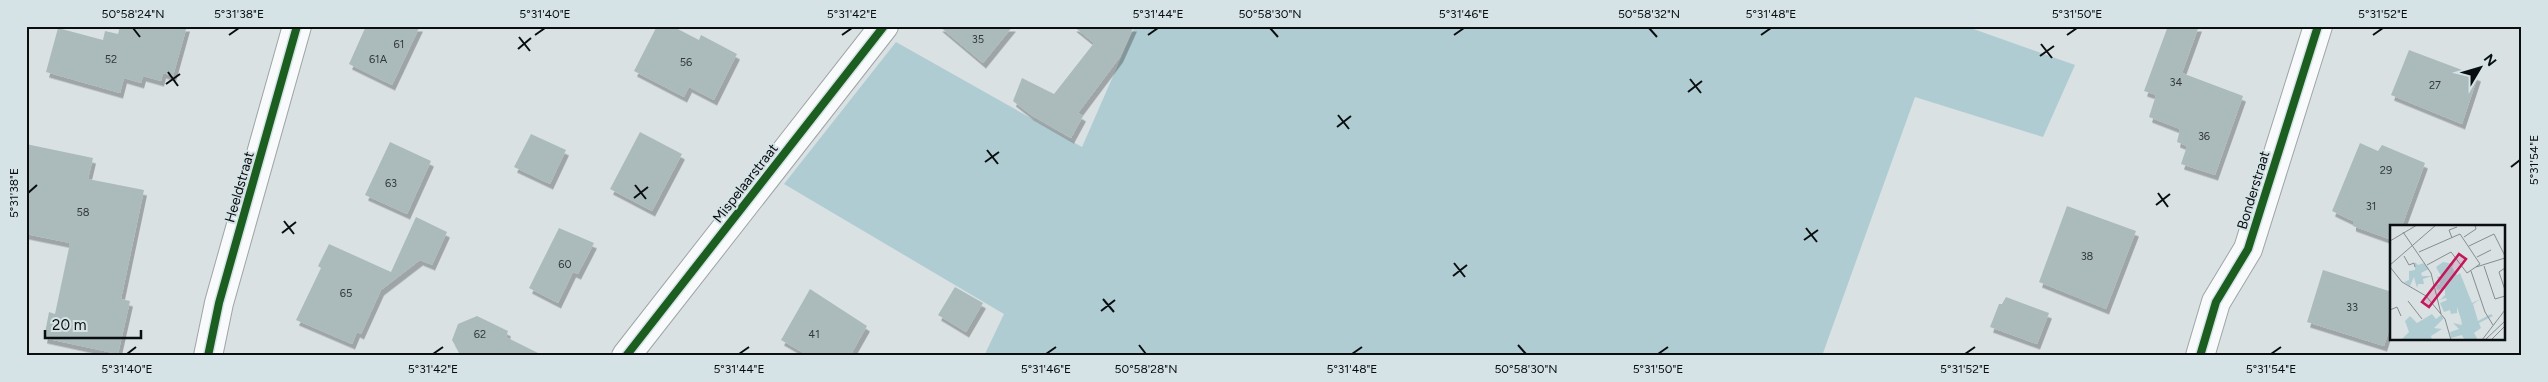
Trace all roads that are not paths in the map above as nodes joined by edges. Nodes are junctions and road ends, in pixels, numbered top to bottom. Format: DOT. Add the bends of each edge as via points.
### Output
graph roads {
  1 [pos="297,26"];
  2 [pos="884,26"];
  3 [pos="2318,26"];
  4 [pos="208,356"];
  5 [pos="626,356"];
  6 [pos="2200,356"];
  1 -- 4 [label="street, Heeldstraat" via="219,303"];
  2 -- 5 [label="street, Mispelaarstraat"];
  3 -- 6 [label="street, Bonderstraat" via="2248,249 2216,302"];
}
